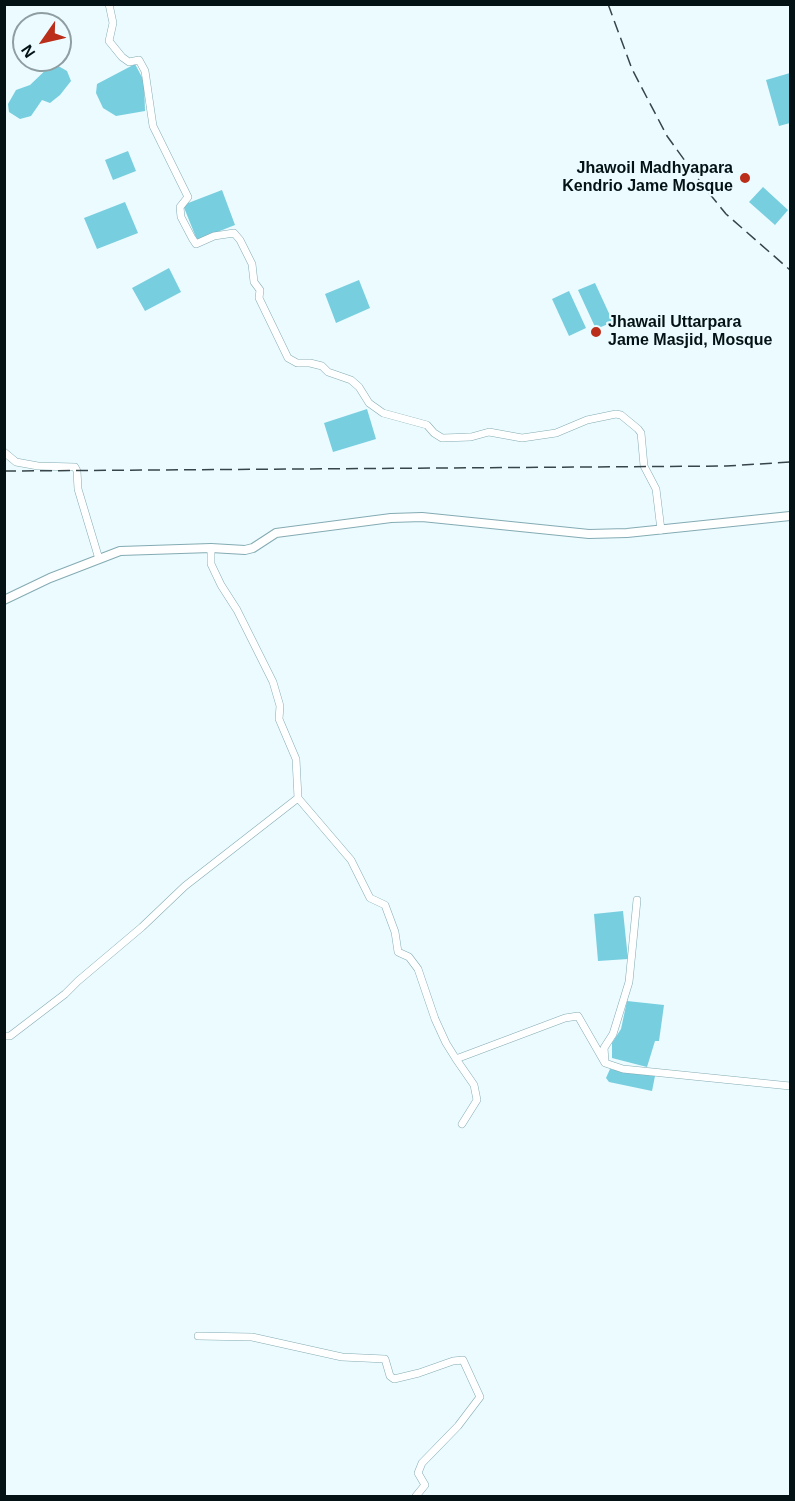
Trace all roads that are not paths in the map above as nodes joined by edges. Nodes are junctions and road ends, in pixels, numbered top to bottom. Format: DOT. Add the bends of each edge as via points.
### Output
graph roads {
  1 [pos="109,4"];
  2 [pos="4,452"];
  3 [pos="790,516"];
  4 [pos="661,530"];
  5 [pos="211,548"];
  6 [pos="99,559"];
  7 [pos="4,600"];
  8 [pos="298,798"];
  9 [pos="637,900"];
  10 [pos="4,1036"];
  11 [pos="456,1059"];
  12 [pos="605,1063"];
  13 [pos="790,1086"];
  14 [pos="462,1124"];
  15 [pos="198,1336"];
  16 [pos="416,1497"];
  1 -- 4 [label="street" via="109,41 129,62 139,60 145,71 153,126 188,197 180,207 192,238 196,244 234,233 240,240 252,264 259,298 288,358 322,366 351,380 369,403 383,413 428,424 442,438 489,432 522,438 621,415 641,433 644,466 656,489"];
  2 -- 6 [label="street" via="15,462 75,467"];
  3 -- 4 [label="main road"];
  4 -- 5 [label="main road" via="589,534 422,516 276,533 245,550"];
  5 -- 6 [label="main road" via="120,551"];
  5 -- 8 [label="street" via="211,564 220,585 273,682 280,706 279,719 296,759"];
  6 -- 7 [label="main road"];
  8 -- 10 [label="street" via="185,886 65,994"];
  8 -- 11 [label="street" via="351,860 370,897 385,905 398,952 409,957 418,969 435,1018"];
  9 -- 12 [label="street" via="629,982 613,1034 604,1048"];
  11 -- 12 [label="street" via="578,1016"];
  11 -- 14 [label="street" via="474,1085 477,1100"];
  12 -- 13 [label="street" via="623,1069"];
  15 -- 16 [label="street" via="252,1337 342,1357 383,1359 394,1378 463,1360 480,1397 422,1463 418,1473 426,1485"];
}
